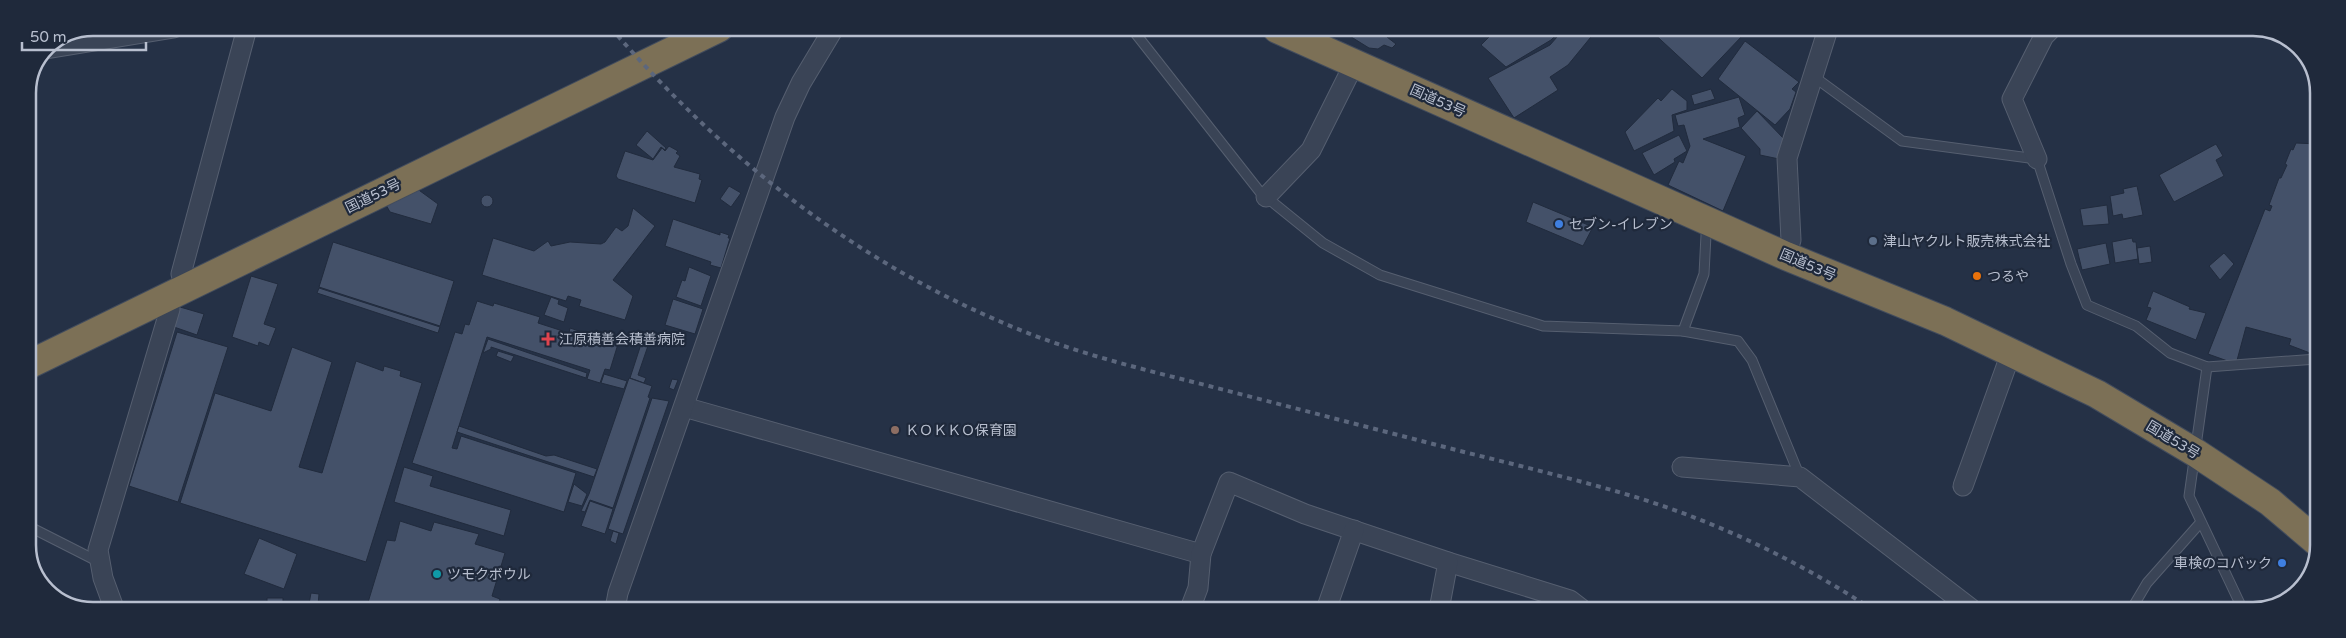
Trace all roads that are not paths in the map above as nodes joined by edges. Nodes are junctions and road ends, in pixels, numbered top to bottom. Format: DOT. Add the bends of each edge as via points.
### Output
graph roads {
  1 [pos="127,36"];
  2 [pos="245,36"];
  3 [pos="703,36"];
  4 [pos="829,36"];
  5 [pos="1138,36"];
  6 [pos="1292,36"];
  7 [pos="1826,36"];
  8 [pos="2044,36"];
  9 [pos="59,48"];
  10 [pos="1354,64"];
  11 [pos="1813,76"];
  12 [pos="2037,160"];
  13 [pos="1266,197"];
  14 [pos="1712,221"];
  15 [pos="1786,256"];
  16 [pos="176,293"];
  17 [pos="1682,331"];
  18 [pos="2011,354"];
  19 [pos="2310,360"];
  20 [pos="36,361"];
  21 [pos="2208,367"];
  22 [pos="684,407"];
  23 [pos="2196,453"];
  24 [pos="1682,467"];
  25 [pos="1800,477"];
  26 [pos="1963,486"];
  27 [pos="2201,522"];
  28 [pos="36,530"];
  29 [pos="1354,530"];
  30 [pos="2310,536"];
  31 [pos="1201,554"];
  32 [pos="1448,562"];
  33 [pos="100,563"];
  34 [pos="112,602"];
  35 [pos="616,602"];
  36 [pos="1193,602"];
  37 [pos="1329,602"];
  38 [pos="1440,602"];
  39 [pos="1572,602"];
  40 [pos="1963,602"];
  41 [pos="2136,602"];
  42 [pos="2239,602"];
  1 -- 9 [label="street"];
  2 -- 16 [label="street"];
  3 -- 16 [label="highway, 国道53号"];
  4 -- 22 [label="street" via="785,117"];
  5 -- 13 [label="lane"];
  6 -- 10 [label="highway, 国道53号"];
  7 -- 11 [label="street"];
  8 -- 12 [label="street" via="2012,99"];
  10 -- 13 [label="street" via="1311,150"];
  10 -- 14 [label="highway, 国道53号"];
  11 -- 12 [label="lane" via="1902,141"];
  11 -- 15 [label="street" via="1787,158 1791,240"];
  12 -- 21 [label="lane" via="2087,305 2136,326 2170,353"];
  13 -- 17 [label="lane" via="1323,243 1380,275 1543,326"];
  14 -- 15 [label="highway, 国道53号"];
  14 -- 17 [label="lane" via="1706,235 1704,274"];
  15 -- 18 [label="highway, 国道53号" via="1945,321"];
  16 -- 20 [label="highway, 国道53号"];
  16 -- 33 [label="street" via="98,550"];
  17 -- 25 [label="lane" via="1738,341 1752,360"];
  18 -- 23 [label="highway, 国道53号" via="2097,394"];
  18 -- 26 [label="street"];
  19 -- 21 [label="lane"];
  21 -- 23 [label="lane"];
  22 -- 31 [label="street"];
  22 -- 35 [label="street"];
  23 -- 27 [label="lane" via="2189,496"];
  23 -- 30 [label="highway, 国道53号" via="2270,502"];
  24 -- 25 [label="street"];
  25 -- 40 [label="street"];
  27 -- 41 [label="lane" via="2147,583"];
  27 -- 42 [label="lane"];
  28 -- 33 [label="lane"];
  29 -- 31 [label="street" via="1305,514 1229,482"];
  29 -- 32 [label="street"];
  29 -- 37 [label="street"];
  31 -- 36 [label="street" via="1198,588"];
  32 -- 38 [label="street"];
  32 -- 39 [label="street"];
  33 -- 34 [label="street"];
}
